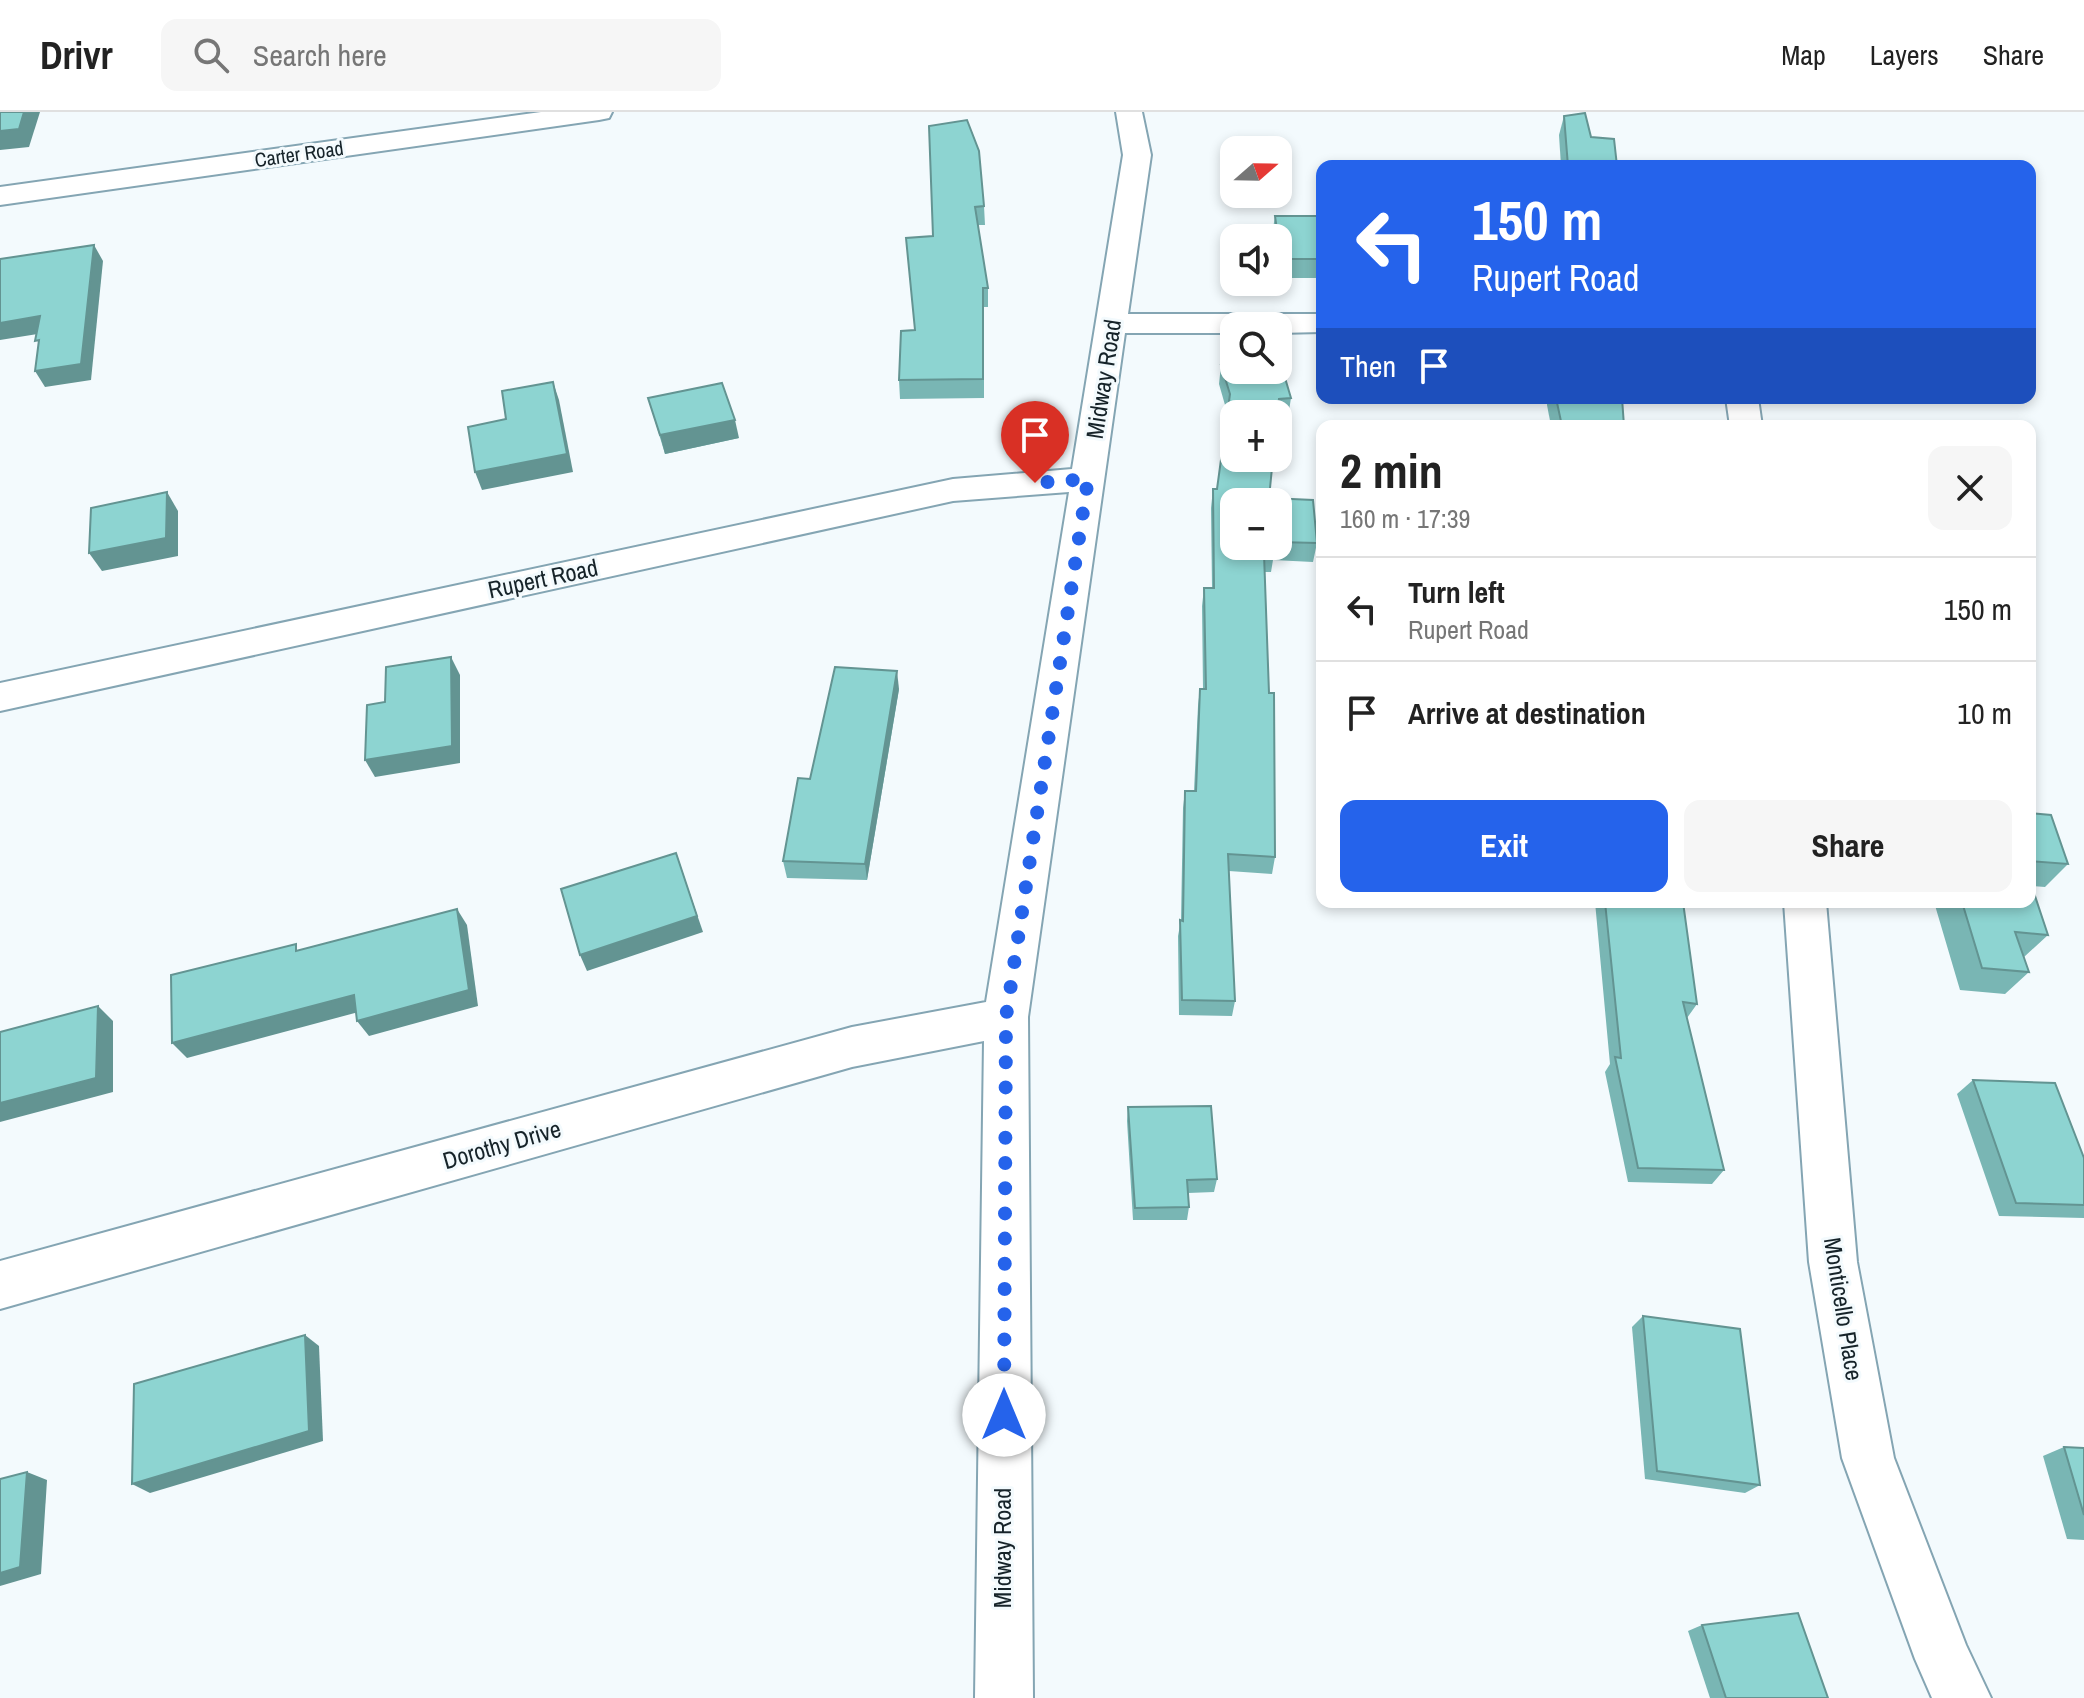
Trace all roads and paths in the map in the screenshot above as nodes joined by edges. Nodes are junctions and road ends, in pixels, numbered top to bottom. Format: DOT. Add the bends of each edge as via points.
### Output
graph roads {
  1 [pos="599,112"];
  2 [pos="1129,112"];
  3 [pos="0,196"];
  4 [pos="1316,323"];
  5 [pos="1113,324"];
  6 [pos="1088,479"];
  7 [pos="0,697"];
  8 [pos="1805,908"];
  9 [pos="1006,1017"];
  10 [pos="0,1285"];
  11 [pos="1004,1698"];
  12 [pos="1962,1698"];
  1 -- 3 [label="street, Carter Road"];
  2 -- 5 [label="street, Midway Road" via="1137,155"];
  4 -- 5 [label="street"];
  5 -- 6 [label="street, Midway Road"];
  6 -- 7 [label="street, Rupert Road" via="953,490"];
  6 -- 9 [label="street, Midway Road"];
  8 -- 12 [label="street, Monticello Place" via="1833,1262 1868,1458"];
  9 -- 10 [label="street, Dorothy Drive" via="852,1047"];
  9 -- 11 [label="street, Midway Road"];
}
